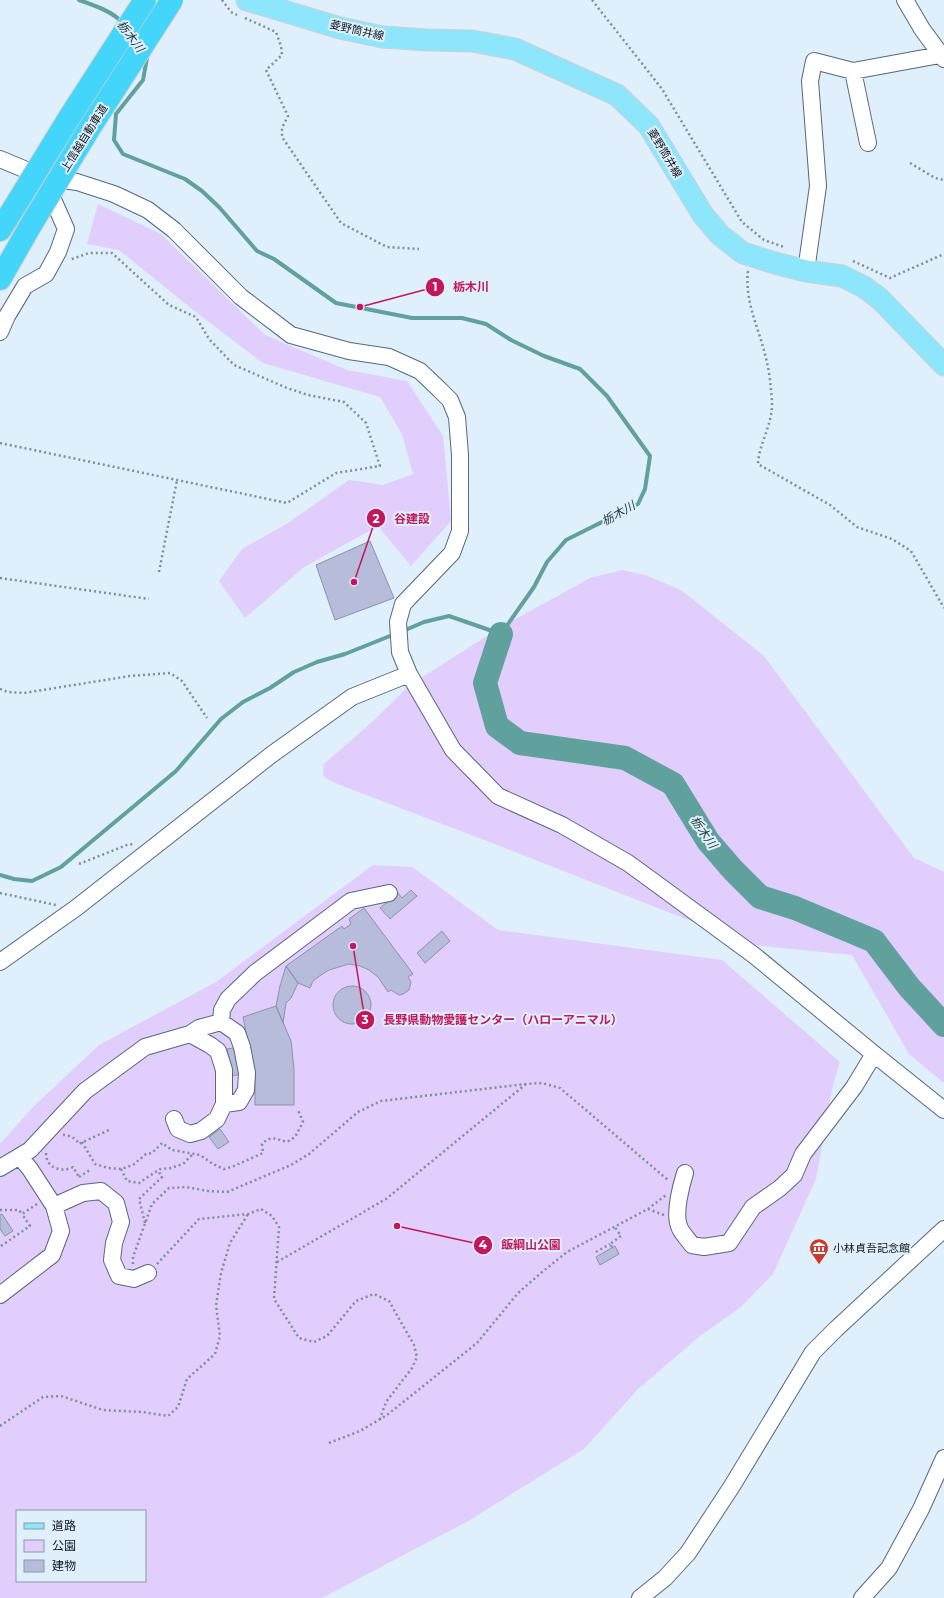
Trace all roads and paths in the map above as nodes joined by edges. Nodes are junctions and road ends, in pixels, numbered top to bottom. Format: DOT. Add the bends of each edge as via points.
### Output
graph roads {
  1 [pos="145,0"];
  2 [pos="172,0"];
  3 [pos="222,0"];
  4 [pos="592,0"];
  5 [pos="905,0"];
  6 [pos="243,11"];
  7 [pos="942,57"];
  8 [pos="854,71"];
  9 [pos="868,142"];
  10 [pos="0,159"];
  11 [pos="910,163"];
  12 [pos="43,177"];
  13 [pos="944,180"];
  14 [pos="0,230"];
  15 [pos="419,249"];
  16 [pos="58,252"];
  17 [pos="944,254"];
  18 [pos="750,255"];
  19 [pos="848,259"];
  20 [pos="808,263"];
  21 [pos="0,279"];
  22 [pos="0,332"];
  23 [pos="944,365"];
  24 [pos="0,443"];
  25 [pos="177,480"];
  26 [pos="159,572"];
  27 [pos="0,578"];
  28 [pos="149,599"];
  29 [pos="944,608"];
  30 [pos="409,674"];
  31 [pos="0,689"];
  32 [pos="207,718"];
  33 [pos="135,844"];
  34 [pos="79,864"];
  35 [pos="0,893"];
  36 [pos="389,893"];
  37 [pos="76,908"];
  38 [pos="0,962"];
  39 [pos="221,1022"];
  40 [pos="190,1034"];
  41 [pos="874,1054"];
  42 [pos="526,1084"];
  43 [pos="224,1104"];
  44 [pos="298,1110"];
  45 [pos="944,1110"];
  46 [pos="174,1119"];
  47 [pos="109,1130"];
  48 [pos="60,1135"];
  49 [pos="82,1142"];
  50 [pos="46,1150"];
  51 [pos="193,1155"];
  52 [pos="20,1157"];
  53 [pos="0,1168"];
  54 [pos="121,1169"];
  55 [pos="158,1170"];
  56 [pos="685,1173"];
  57 [pos="80,1177"];
  58 [pos="670,1182"];
  59 [pos="670,1191"];
  60 [pos="54,1206"];
  61 [pos="0,1210"];
  62 [pos="30,1210"];
  63 [pos="22,1214"];
  64 [pos="248,1214"];
  65 [pos="145,1223"];
  66 [pos="614,1226"];
  67 [pos="944,1229"];
  68 [pos="610,1244"];
  69 [pos="0,1246"];
  70 [pos="612,1248"];
  71 [pos="596,1252"];
  72 [pos="277,1262"];
  73 [pos="141,1276"];
  74 [pos="0,1295"];
  75 [pos="380,1420"];
  76 [pos="0,1426"];
  77 [pos="329,1444"];
  78 [pos="944,1458"];
  79 [pos="647,1596"];
  80 [pos="862,1598"];
  1 -- 14 [label="highway, 上信越自動車道, bridge"];
  2 -- 21 [label="highway, 上信越自動車道, bridge" via="89,129"];
  3 -- 6 [label="path" via="231,12"];
  4 -- 20 [label="path" via="662,89 742,222 764,240"];
  5 -- 7 [label="street"];
  6 -- 15 [label="path" via="276,32 282,55 266,70 288,116 282,128 282,137 341,223 387,247"];
  6 -- 18 [label="main road, 菱野筒井線" via="383,37 472,41 515,49 617,95 649,126 707,220 720,235"];
  7 -- 8 [label="street"];
  8 -- 9 [label="street"];
  8 -- 20 [label="street" via="814,61 810,81 818,186"];
  10 -- 12 [label="street"];
  11 -- 13 [label="path" via="935,178"];
  12 -- 16 [label="street" via="66,229"];
  12 -- 30 [label="street" via="77,182 114,194 148,210 174,230 241,297 291,335 349,351 388,357 420,371 450,400 457,417 460,455 460,531 452,553 403,604 398,622 400,652"];
  16 -- 22 [label="street" via="46,274 25,286"];
  16 -- 25 [label="path" via="67,261 89,253 112,253 169,305 196,317 209,338 234,365 287,388 344,402 366,423 380,466 336,473 287,503"];
  17 -- 19 [label="path" via="890,278"];
  18 -- 20 [label="main road, 菱野筒井線" via="775,263"];
  18 -- 29 [label="path" via="747,282 749,300 767,363 772,404 758,464 830,505 857,527 892,539 911,551"];
  20 -- 23 [label="main road, 菱野筒井線" via="864,287 880,299"];
  24 -- 25 [label="path"];
  25 -- 26 [label="path"];
  27 -- 28 [label="path"];
  30 -- 37 [label="street" via="352,697 271,755"];
  30 -- 41 [label="street" via="453,750 498,796 562,825 628,863 755,956"];
  31 -- 32 [label="path" via="24,693 130,676 170,673 182,681"];
  33 -- 34 [label="path"];
  35 -- 37 [label="path"];
  36 -- 39 [label="street" via="351,901 255,973 228,999 222,1010"];
  37 -- 38 [label="street"];
  39 -- 40 [label="street" via="199,1028"];
  39 -- 43 [label="street" via="237,1033 247,1073 246,1090 239,1102"];
  40 -- 43 [label="street" via="218,1051 224,1070"];
  40 -- 52 [label="street" via="144,1047 85,1091 30,1150"];
  41 -- 45 [label="street"];
  41 -- 56 [label="street" via="854,1087 803,1154 794,1175 753,1207 729,1243 704,1248 692,1245 679,1227 677,1208"];
  42 -- 58 [label="path" via="542,1083 560,1088"];
  42 -- 65 [label="path" via="381,1101 358,1112 309,1154 291,1165 227,1192 208,1192 186,1187 169,1188 152,1204"];
  42 -- 72 [label="path" via="386,1199"];
  43 -- 46 [label="street" via="217,1119 201,1131 190,1134 178,1129"];
  44 -- 51 [label="path" via="304,1122 295,1137 287,1142 275,1138 267,1139 262,1144 263,1153 255,1157 224,1169 200,1155"];
  47 -- 49 [label="path"];
  48 -- 49 [label="path" via="72,1137 78,1140 79,1144"];
  49 -- 54 [label="path" via="95,1164"];
  50 -- 57 [label="path" via="46,1156 53,1167 67,1170 73,1167"];
  51 -- 54 [label="path" via="172,1150 162,1143 133,1166"];
  51 -- 55 [label="path" via="183,1164"];
  52 -- 53 [label="street"];
  52 -- 60 [label="street"];
  54 -- 55 [label="path" via="127,1181 139,1183"];
  55 -- 65 [label="path" via="162,1177 139,1199"];
  59 -- 66 [label="path" via="648,1209"];
  60 -- 73 [label="street" via="83,1192 101,1192 116,1203 121,1222 112,1260 120,1276"];
  60 -- 74 [label="street" via="61,1231 52,1255"];
  61 -- 63 [label="path" via="19,1210"];
  62 -- 63 [label="path"];
  63 -- 69 [label="path" via="30,1226"];
  64 -- 72 [label="path" via="261,1209 272,1216 279,1227"];
  64 -- 73 [label="path" via="199,1219"];
  64 -- 76 [label="path" via="230,1243 221,1273 216,1305 220,1336 215,1354 187,1379 178,1406 168,1416 103,1410 61,1396 44,1397"];
  65 -- 73 [label="path" via="133,1257"];
  66 -- 68 [label="path" via="621,1236"];
  66 -- 75 [label="path" via="567,1252 541,1273 518,1293 477,1343"];
  67 -- 79 [label="street" via="813,1352 688,1553"];
  68 -- 70 [label="path"];
  68 -- 71 [label="path"];
  72 -- 75 [label="path" via="274,1299 299,1338 314,1342 327,1336 356,1301 374,1294 389,1301 414,1345 417,1357 412,1368 386,1402"];
  75 -- 77 [label="path"];
  78 -- 80 [label="street" via="921,1509 889,1568"];
}
